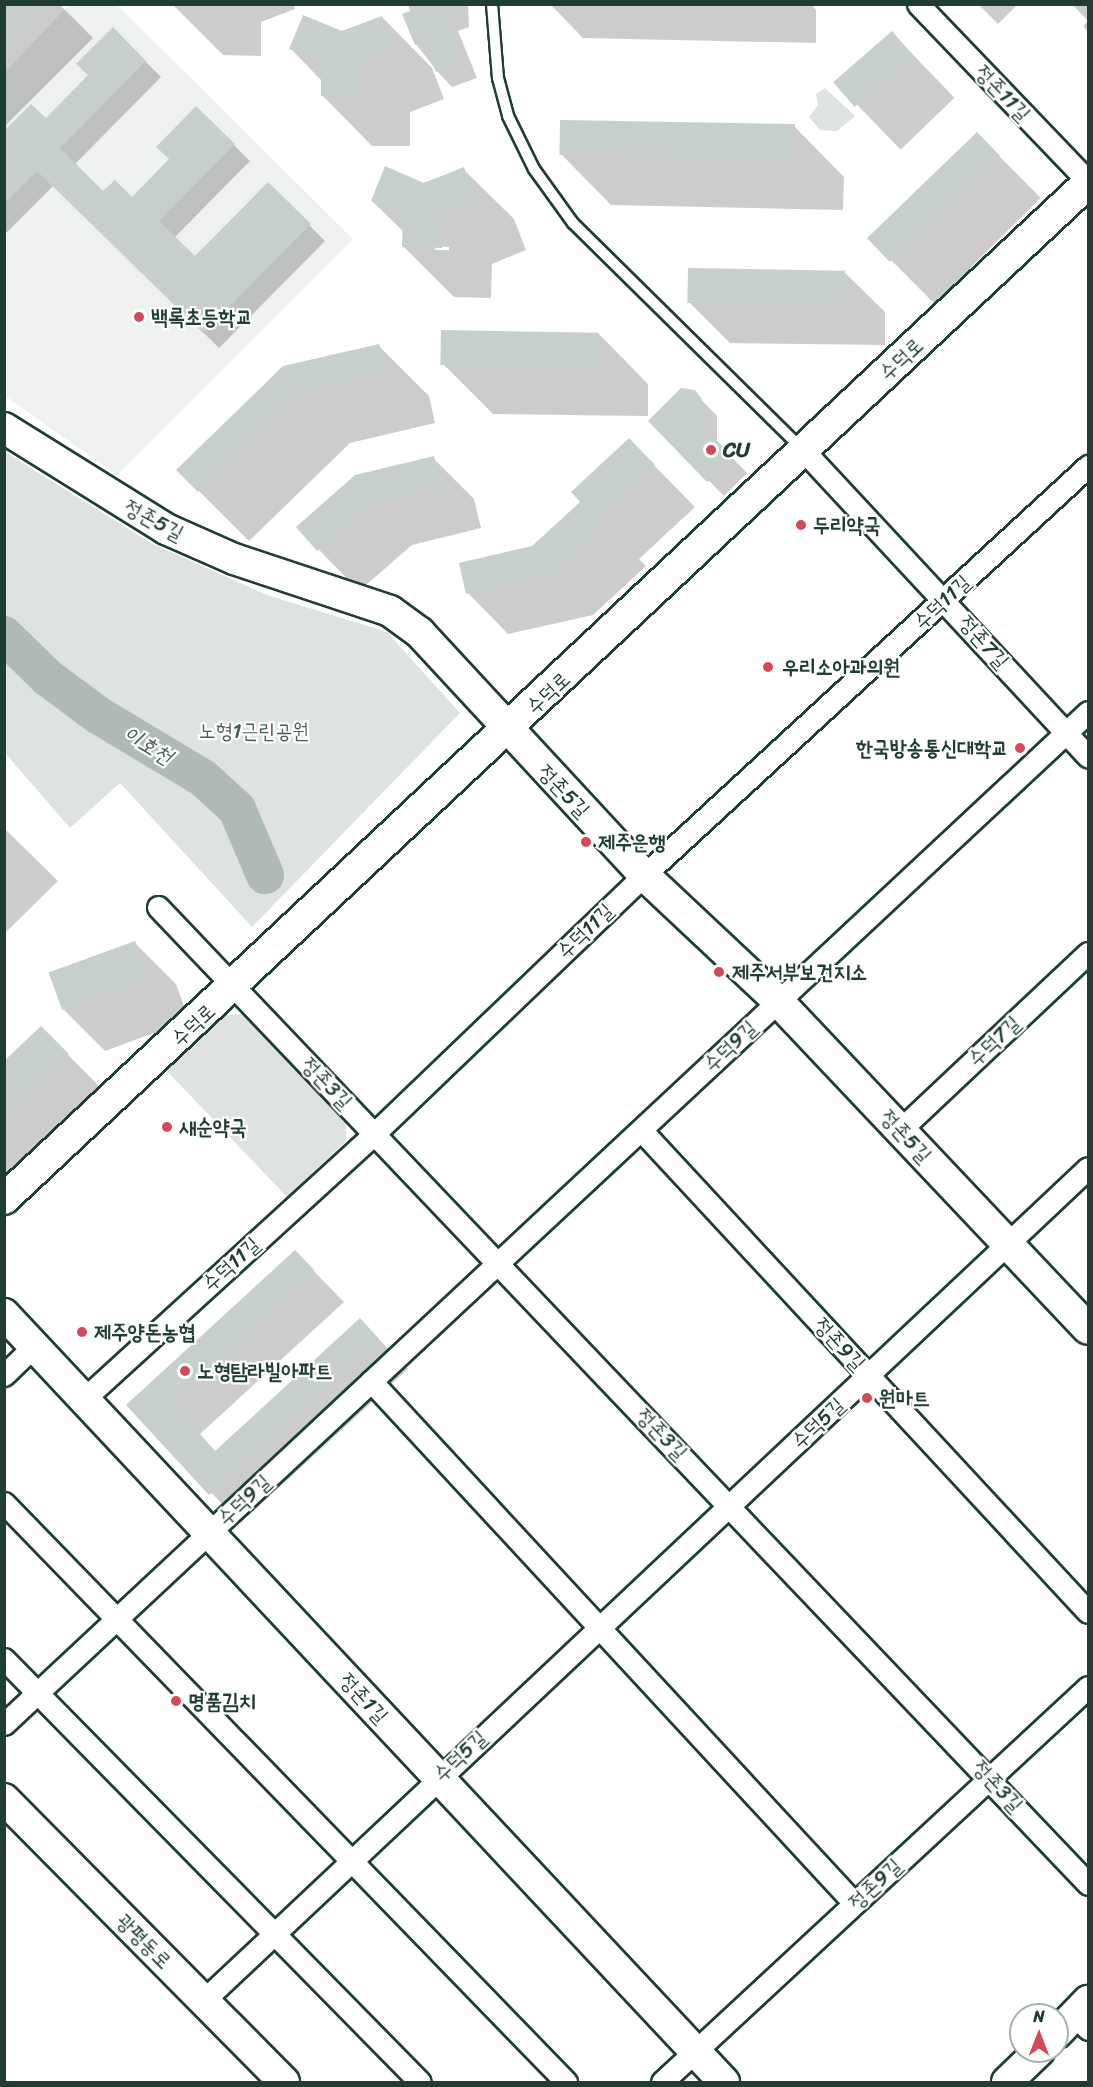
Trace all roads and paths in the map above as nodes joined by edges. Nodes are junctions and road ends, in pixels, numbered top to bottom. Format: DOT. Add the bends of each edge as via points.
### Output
graph roads {
  1 [pos="492,4"];
  2 [pos="918,4"];
  3 [pos="1089,182"];
  4 [pos="4,428"];
  5 [pos="804,451"];
  6 [pos="1089,466"];
  7 [pos="945,599"];
  8 [pos="1089,712"];
  9 [pos="507,731"];
  10 [pos="1066,733"];
  11 [pos="1089,757"];
  12 [pos="644,875"];
  13 [pos="158,907"];
  14 [pos="1089,953"];
  15 [pos="235,986"];
  16 [pos="778,1001"];
  17 [pos="640,1130"];
  18 [pos="900,1130"];
  19 [pos="375,1133"];
  20 [pos="1089,1168"];
  21 [pos="4,1199"];
  22 [pos="1008,1244"];
  23 [pos="498,1263"];
  24 [pos="4,1314"];
  25 [pos="1089,1329"];
  26 [pos="34,1346"];
  27 [pos="4,1375"];
  28 [pos="868,1375"];
  29 [pos="371,1381"];
  30 [pos="84,1399"];
  31 [pos="4,1503"];
  32 [pos="730,1505"];
  33 [pos="209,1532"];
  34 [pos="1089,1612"];
  35 [pos="116,1619"];
  36 [pos="600,1628"];
  37 [pos="4,1659"];
  38 [pos="1089,1687"];
  39 [pos="38,1693"];
  40 [pos="4,1724"];
  41 [pos="438,1777"];
  42 [pos="990,1778"];
  43 [pos="4,1799"];
  44 [pos="349,1862"];
  45 [pos="1089,1884"];
  46 [pos="855,1903"];
  47 [pos="275,1933"];
  48 [pos="203,2001"];
  49 [pos="695,2051"];
  50 [pos="1027,2063"];
  51 [pos="285,2082"];
  52 [pos="420,2082"];
  53 [pos="566,2082"];
  54 [pos="662,2082"];
  55 [pos="724,2082"];
  56 [pos="1007,2082"];
  1 -- 5 [label="lane" via="498,78 508,116 534,169 573,223"];
  2 -- 3 [label="street, 정존11길"];
  3 -- 5 [label="street, 수덕로"];
  4 -- 9 [label="street, 정존5길" via="166,529 234,559 390,611 420,633"];
  5 -- 7 [label="street, 정존7길"];
  5 -- 9 [label="street, 수덕로"];
  6 -- 7 [label="street, 수덕11길"];
  7 -- 10 [label="street, 정존7길"];
  7 -- 12 [label="street, 수덕11길"];
  8 -- 10 [label="street, 수덕9길"];
  9 -- 12 [label="street, 정존5길"];
  9 -- 15 [label="street, 수덕로"];
  10 -- 11 [label="street, 정존7길"];
  10 -- 16 [label="street, 수덕9길"];
  12 -- 16 [label="street, 정존5길"];
  12 -- 19 [label="street, 수덕11길"];
  13 -- 15 [label="street, 정존3길"];
  14 -- 18 [label="street, 수덕7길"];
  15 -- 19 [label="street, 정존3길"];
  15 -- 21 [label="street, 수덕로"];
  16 -- 17 [label="street, 수덕9길"];
  16 -- 18 [label="street, 정존5길"];
  17 -- 23 [label="street, 수덕9길"];
  17 -- 28 [label="street, 정존9길"];
  18 -- 22 [label="street, 정존5길"];
  19 -- 23 [label="street, 정존3길"];
  19 -- 30 [label="street, 수덕11길"];
  20 -- 22 [label="street, 수덕5길"];
  22 -- 25 [label="street, 정존5길"];
  22 -- 28 [label="street, 수덕5길"];
  23 -- 29 [label="street, 수덕9길"];
  23 -- 32 [label="street, 정존3길"];
  24 -- 26 [label="street, 정존1길"];
  26 -- 27 [label="street"];
  26 -- 30 [label="street, 정존1길"];
  28 -- 32 [label="street, 수덕5길"];
  28 -- 34 [label="street, 정존9길"];
  29 -- 33 [label="street, 수덕9길"];
  29 -- 36 [label="street"];
  30 -- 33 [label="street, 정존1길"];
  31 -- 35 [label="street"];
  32 -- 36 [label="street, 수덕5길"];
  32 -- 42 [label="street, 정존3길"];
  33 -- 35 [label="street, 수덕9길"];
  33 -- 41 [label="street, 정존1길"];
  35 -- 39 [label="street, 수덕9길"];
  35 -- 44 [label="street"];
  36 -- 41 [label="street, 수덕5길"];
  36 -- 46 [label="street"];
  37 -- 39 [label="street"];
  38 -- 42 [label="street, 정존9길"];
  39 -- 40 [label="street, 수덕9길"];
  39 -- 47 [label="street"];
  41 -- 44 [label="street, 수덕5길"];
  41 -- 49 [label="street, 정존1길"];
  42 -- 45 [label="street, 정존3길"];
  42 -- 46 [label="street, 정존9길"];
  43 -- 48 [label="street, 광평동로"];
  44 -- 47 [label="street, 수덕5길"];
  44 -- 53 [label="street"];
  46 -- 49 [label="street, 정존9길"];
  47 -- 48 [label="street, 수덕5길"];
  47 -- 52 [label="street"];
  48 -- 51 [label="street, 광평동로"];
  49 -- 54 [label="street, 정존9길"];
  49 -- 55 [label="street, 정존1길"];
  50 -- 56 [label="street"];
}
